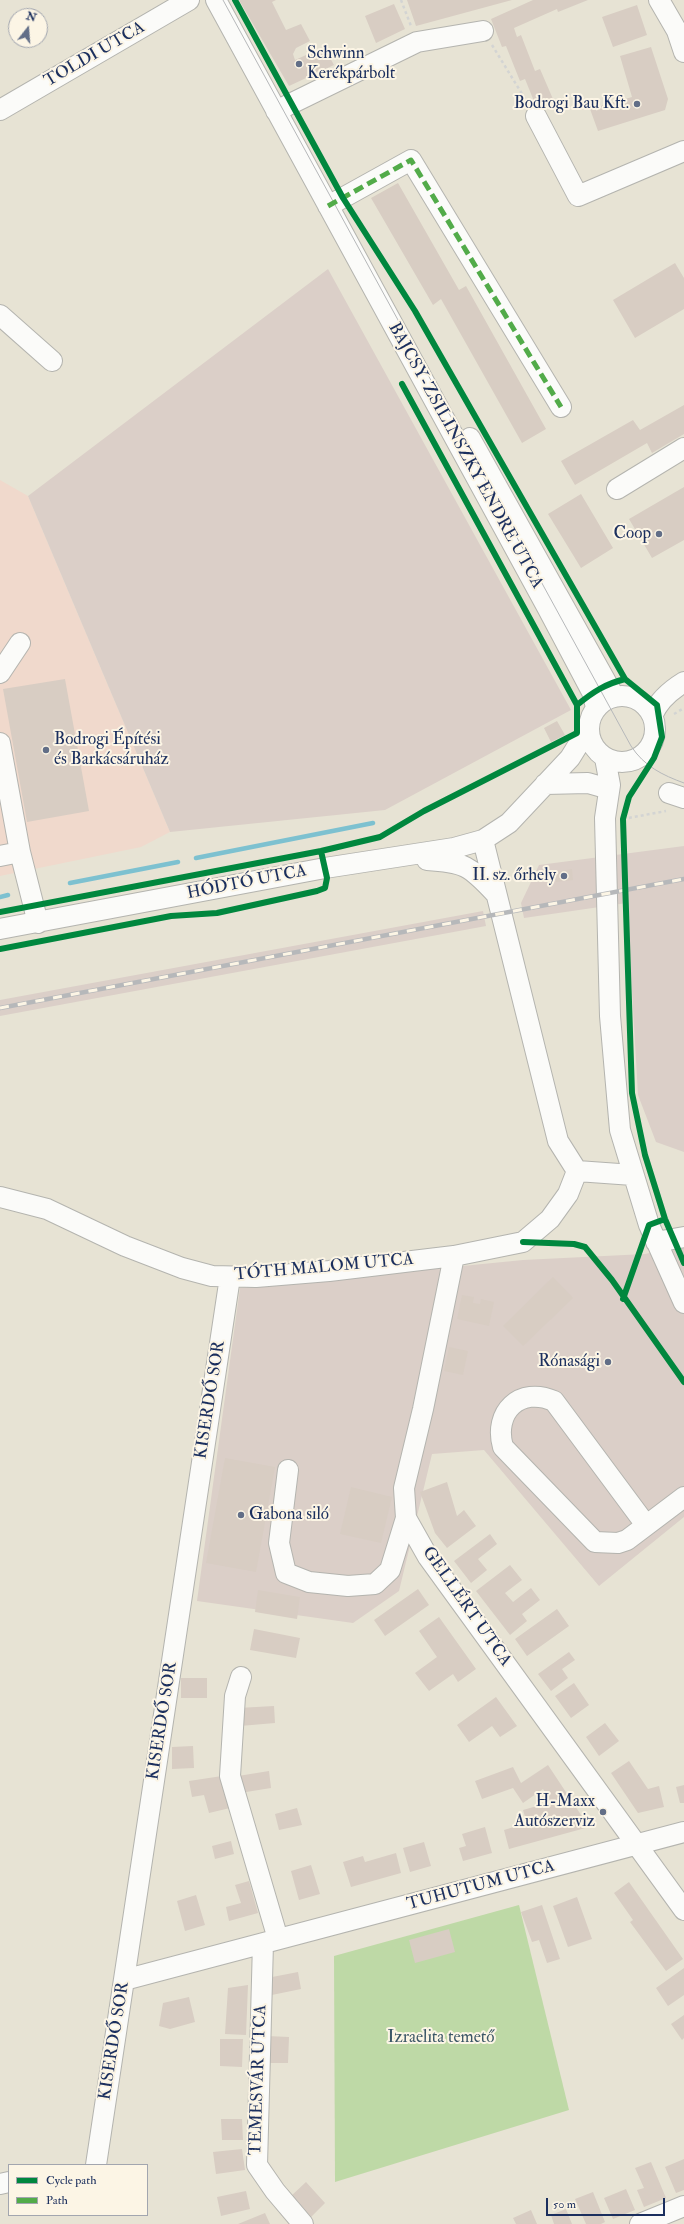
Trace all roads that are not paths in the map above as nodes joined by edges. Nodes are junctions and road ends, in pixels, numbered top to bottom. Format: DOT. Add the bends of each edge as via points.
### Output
graph roads {
  1 [pos="190,0"];
  2 [pos="216,0"];
  3 [pos="230,0"];
  4 [pos="659,0"];
  5 [pos="483,31"];
  6 [pos="684,52"];
  7 [pos="281,108"];
  8 [pos="0,110"];
  9 [pos="536,116"];
  10 [pos="684,151"];
  11 [pos="333,204"];
  12 [pos="0,315"];
  13 [pos="52,361"];
  14 [pos="561,407"];
  15 [pos="684,448"];
  16 [pos="617,489"];
  17 [pos="20,643"];
  18 [pos="0,673"];
  19 [pos="678,686"];
  20 [pos="614,696"];
  21 [pos="635,698"];
  22 [pos="596,707"];
  23 [pos="653,714"];
  24 [pos="588,729"];
  25 [pos="0,743"];
  26 [pos="605,758"];
  27 [pos="628,762"];
  28 [pos="545,784"];
  29 [pos="610,787"];
  30 [pos="7,821"];
  31 [pos="482,840"];
  32 [pos="20,852"];
  33 [pos="0,856"];
  34 [pos="391,858"];
  35 [pos="495,894"];
  36 [pos="38,923"];
  37 [pos="0,930"];
  38 [pos="577,1171"];
  39 [pos="633,1175"];
  40 [pos="0,1197"];
  41 [pos="684,1237"];
  42 [pos="656,1242"];
  43 [pos="454,1256"];
  44 [pos="230,1277"];
  45 [pos="684,1303"];
  46 [pos="288,1470"];
  47 [pos="684,1497"];
  48 [pos="406,1518"];
  49 [pos="646,1525"];
  50 [pos="241,1677"];
  51 [pos="684,1832"];
  52 [pos="638,1844"];
  53 [pos="684,1910"];
  54 [pos="270,1941"];
  55 [pos="124,1980"];
  56 [pos="96,2164"];
  57 [pos="684,2206"];
  58 [pos="303,2224"];
  59 [pos="640,2224"];
  1 -- 8 [label="street, TOLDI UTCA"];
  2 -- 7 [label="street, BAJCSY-ZSILINSZKY ENDRE UTCA"];
  3 -- 7 [label="street, BAJCSY-ZSILINSZKY ENDRE UTCA"];
  4 -- 6 [label="street" via="677,31"];
  5 -- 7 [label="street" via="417,42"];
  7 -- 11 [label="street, BAJCSY-ZSILINSZKY ENDRE UTCA"];
  9 -- 10 [label="street" via="578,196"];
  11 -- 14 [label="street" via="411,160"];
  11 -- 20 [label="street, BAJCSY-ZSILINSZKY ENDRE UTCA"];
  11 -- 22 [label="street, BAJCSY-ZSILINSZKY ENDRE UTCA" via="592,692"];
  12 -- 13 [label="street"];
  15 -- 16 [label="street"];
  17 -- 18 [label="street"];
  19 -- 21 [label="street"];
  19 -- 23 [label="street" via="657,705"];
  20 -- 21 [label="street" via="625,695"];
  20 -- 22 [label="street"];
  21 -- 23 [label="street"];
  22 -- 24 [label="street" via="590,717"];
  23 -- 27 [label="street" via="655,732 652,742 647,751"];
  24 -- 26 [label="street" via="590,740"];
  24 -- 28 [label="street, HÓDTÓ UTCA" via="570,758"];
  25 -- 30 [label="street"];
  26 -- 27 [label="street" via="616,762"];
  26 -- 29 [label="street"];
  27 -- 29 [label="street"];
  28 -- 29 [label="street" via="588,783"];
  28 -- 31 [label="street, HÓDTÓ UTCA" via="509,824"];
  29 -- 39 [label="street" via="605,818 610,1016 620,1130"];
  30 -- 32 [label="street"];
  31 -- 34 [label="street, HÓDTÓ UTCA" via="454,848"];
  31 -- 35 [label="street"];
  32 -- 33 [label="street"];
  32 -- 36 [label="street"];
  34 -- 35 [label="street" via="458,863 476,873"];
  34 -- 36 [label="street, HÓDTÓ UTCA" via="325,868"];
  35 -- 38 [label="street" via="558,1141"];
  36 -- 37 [label="street, HÓDTÓ UTCA"];
  38 -- 39 [label="street"];
  38 -- 43 [label="street, TÓTH MALOM UTCA" via="568,1194 550,1219 523,1242"];
  39 -- 42 [label="street" via="648,1225"];
  40 -- 44 [label="street, TÓTH MALOM UTCA" via="47,1209 125,1246 182,1268 212,1276"];
  41 -- 42 [label="street"];
  42 -- 45 [label="street"];
  43 -- 44 [label="street, TÓTH MALOM UTCA" via="329,1271"];
  43 -- 48 [label="street, GELLÉRT UTCA" via="404,1488"];
  44 -- 55 [label="street, KISERDŐ SOR"];
  46 -- 48 [label="street" via="279,1542 286,1572 308,1582 348,1586 375,1584 390,1570"];
  47 -- 49 [label="street"];
  48 -- 52 [label="street, GELLÉRT UTCA" via="428,1557"];
  49 -- 49 [label="street" via="627,1540 618,1543 595,1542 503,1447 500,1426 505,1413 520,1399 532,1396 544,1396 554,1401"];
  50 -- 54 [label="street" via="235,1696 230,1776"];
  51 -- 52 [label="street, TUHUTUM UTCA"];
  52 -- 53 [label="street, GELLÉRT UTCA"];
  52 -- 54 [label="street, TUHUTUM UTCA"];
  54 -- 55 [label="street, TUHUTUM UTCA"];
  54 -- 58 [label="street, TEMESVÁR UTCA" via="257,2165"];
  55 -- 56 [label="street, KISERDŐ SOR"];
  57 -- 59 [label="street"];
}
